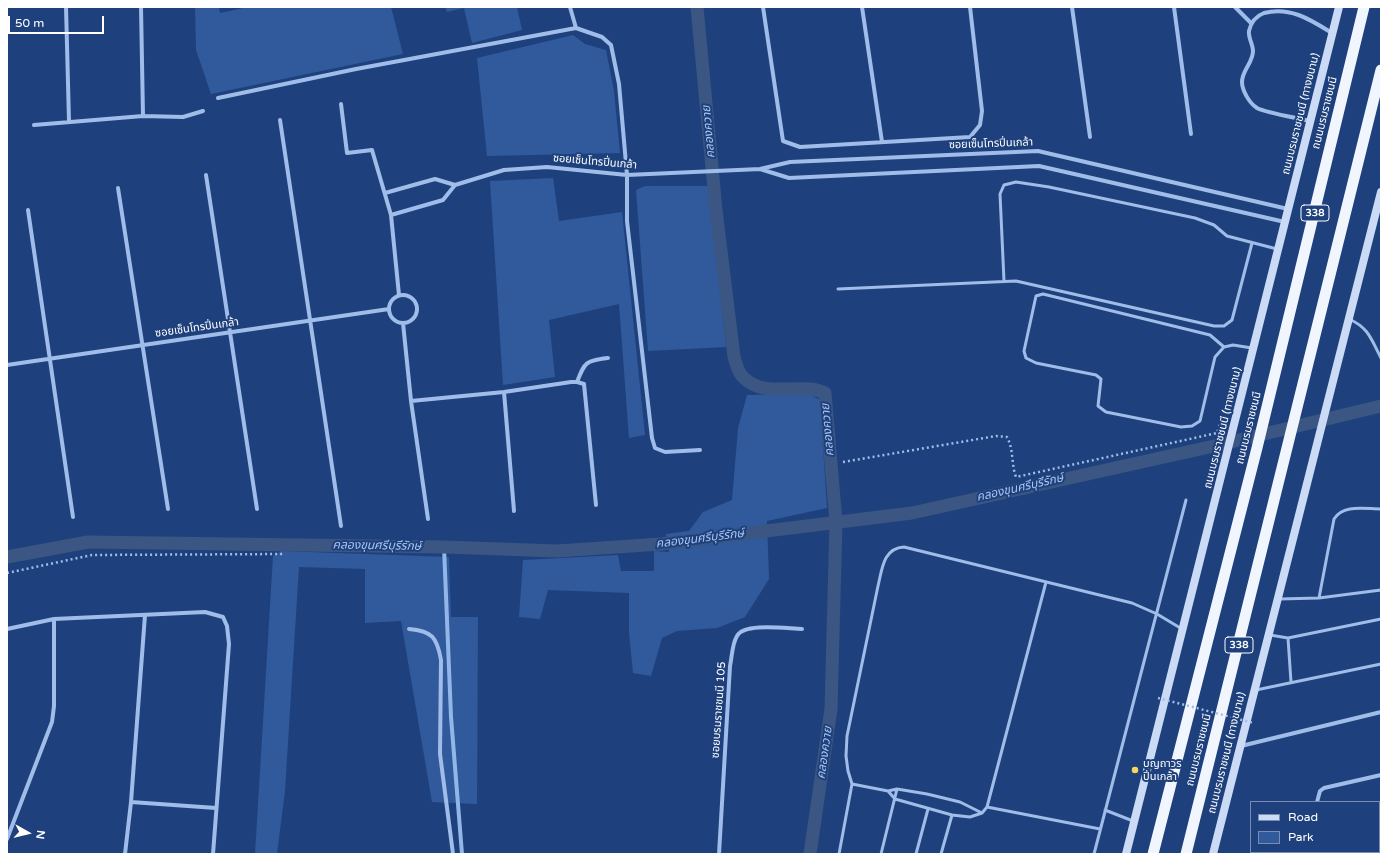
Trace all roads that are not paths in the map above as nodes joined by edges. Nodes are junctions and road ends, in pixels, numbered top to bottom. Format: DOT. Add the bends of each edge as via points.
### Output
graph roads {
  1 [pos="66,7"];
  2 [pos="141,7"];
  3 [pos="570,7"];
  4 [pos="763,7"];
  5 [pos="862,7"];
  6 [pos="970,7"];
  7 [pos="1072,7"];
  8 [pos="1174,7"];
  9 [pos="1235,7"];
  10 [pos="1271,7"];
  11 [pos="1338,7"];
  12 [pos="1364,7"];
  13 [pos="1275,10"];
  14 [pos="1251,23"];
  15 [pos="576,28"];
  16 [pos="1332,33"];
  17 [pos="1381,70"];
  18 [pos="218,98"];
  19 [pos="341,104"];
  20 [pos="203,111"];
  21 [pos="143,116"];
  22 [pos="280,120"];
  23 [pos="69,121"];
  24 [pos="1310,121"];
  25 [pos="34,125"];
  26 [pos="1191,134"];
  27 [pos="1090,137"];
  28 [pos="882,142"];
  29 [pos="760,169"];
  30 [pos="206,175"];
  31 [pos="627,175"];
  32 [pos="455,185"];
  33 [pos="118,188"];
  34 [pos="1381,192"];
  35 [pos="385,193"];
  36 [pos="1288,209"];
  37 [pos="28,210"];
  38 [pos="391,215"];
  39 [pos="1285,222"];
  40 [pos="1252,243"];
  41 [pos="1278,249"];
  42 [pos="1004,282"];
  43 [pos="838,289"];
  44 [pos="400,295"];
  45 [pos="389,309"];
  46 [pos="1349,319"];
  47 [pos="310,320"];
  48 [pos="403,323"];
  49 [pos="230,332"];
  50 [pos="142,345"];
  51 [pos="1224,347"];
  52 [pos="1254,349"];
  53 [pos="50,358"];
  54 [pos="608,358"];
  55 [pos="1381,358"];
  56 [pos="7,365"];
  57 [pos="577,382"];
  58 [pos="504,392"];
  59 [pos="411,401"];
  60 [pos="700,450"];
  61 [pos="1186,500"];
  62 [pos="596,504"];
  63 [pos="168,509"];
  64 [pos="257,509"];
  65 [pos="1381,510"];
  66 [pos="514,511"];
  67 [pos="74,517"];
  68 [pos="428,519"];
  69 [pos="341,526"];
  70 [pos="1046,582"];
  71 [pos="1381,590"];
  72 [pos="1319,598"];
  73 [pos="1279,599"];
  74 [pos="1157,614"];
  75 [pos="145,615"];
  76 [pos="54,619"];
  77 [pos="1381,619"];
  78 [pos="7,629"];
  79 [pos="409,629"];
  80 [pos="802,629"];
  81 [pos="1184,630"];
  82 [pos="1270,635"];
  83 [pos="1288,638"];
  84 [pos="1381,664"];
  85 [pos="1291,682"];
  86 [pos="1255,690"];
  87 [pos="1381,712"];
  88 [pos="1240,746"];
  89 [pos="1381,774"];
  90 [pos="852,784"];
  91 [pos="897,789"];
  92 [pos="888,791"];
  93 [pos="894,799"];
  94 [pos="1317,801"];
  95 [pos="131,802"];
  96 [pos="987,807"];
  97 [pos="216,808"];
  98 [pos="928,809"];
  99 [pos="1105,810"];
  100 [pos="982,813"];
  101 [pos="952,815"];
  102 [pos="1135,822"];
  103 [pos="1100,829"];
  104 [pos="7,839"];
  105 [pos="125,854"];
  106 [pos="213,854"];
  107 [pos="453,854"];
  108 [pos="719,854"];
  109 [pos="839,854"];
  110 [pos="881,854"];
  111 [pos="916,854"];
  112 [pos="941,854"];
  113 [pos="1094,854"];
  114 [pos="1126,854"];
  115 [pos="1153,854"];
  116 [pos="1186,854"];
  117 [pos="1213,854"];
  1 -- 23 [label="street"];
  2 -- 21 [label="street"];
  3 -- 15 [label="street"];
  4 -- 28 [label="street" via="784,141 800,147"];
  5 -- 28 [label="street"];
  6 -- 28 [label="street" via="982,111 980,125 970,137"];
  7 -- 27 [label="street"];
  8 -- 26 [label="street"];
  9 -- 14 [label="street"];
  10 -- 13 [label="street"];
  11 -- 16 [label="main road, ถนนบรมราชชนนี (ทางขนาน) / 338"];
  12 -- 115 [label="highway, ถนนบรมราชชนนี / 338" via="1257,448"];
  13 -- 14 [label="street" via="1260,15"];
  13 -- 16 [label="street" via="1288,11 1309,19"];
  14 -- 24 [label="street" via="1249,33 1254,50 1253,58 1245,70 1242,83 1247,98 1257,108"];
  15 -- 18 [label="street"];
  15 -- 31 [label="street" via="602,37 611,45 619,84"];
  16 -- 24 [label="main road, ถนนบรมราชชนนี (ทางขนาน) / 338"];
  17 -- 116 [label="highway, ถนนบรมราชชนนี / 338" via="1298,412"];
  19 -- 35 [label="street" via="347,153 372,150"];
  20 -- 21 [label="street" via="183,117"];
  21 -- 23 [label="street"];
  22 -- 47 [label="street"];
  23 -- 25 [label="street"];
  24 -- 36 [label="main road, ถนนบรมราชชนนี (ทางขนาน) / 338"];
  29 -- 31 [label="street, ซอยเซ็นโทรปิ่นเกล้า"];
  29 -- 36 [label="street, ซอยเซ็นโทรปิ่นเกล้า" via="790,162 1038,151"];
  29 -- 39 [label="street, ซอยเซ็นโทรปิ่นเกล้า" via="789,178 1039,166"];
  30 -- 49 [label="street"];
  31 -- 32 [label="street, ซอยเซ็นโทรปิ่นเกล้า" via="547,167 504,170"];
  31 -- 60 [label="street" via="627,220 652,438 655,448 665,452"];
  32 -- 35 [label="street" via="435,179"];
  32 -- 38 [label="street" via="443,200"];
  33 -- 50 [label="street"];
  34 -- 46 [label="main road, ถนนบรมราชชนนี (ทางขนาน) / 338"];
  35 -- 38 [label="street"];
  36 -- 39 [label="main road, ถนนบรมราชชนนี (ทางขนาน) / 338"];
  37 -- 53 [label="street"];
  38 -- 44 [label="street"];
  39 -- 41 [label="main road, ถนนบรมราชชนนี (ทางขนาน) / 338"];
  40 -- 41 [label="lane"];
  40 -- 42 [label="lane" via="1232,320 1224,326 1214,326 1031,284"];
  40 -- 42 [label="lane" via="1227,236 1214,225 1195,218 1016,182 1004,185 1000,194"];
  41 -- 52 [label="main road, ถนนบรมราชชนนี (ทางขนาน) / 338"];
  42 -- 43 [label="lane"];
  44 -- 45 [label="street" via="392,300"];
  44 -- 48 [label="street" via="409,296 418,307 416,316"];
  45 -- 47 [label="street, ซอยเซ็นโทรปิ่นเกล้า"];
  45 -- 48 [label="street" via="392,317"];
  46 -- 55 [label="lane" via="1361,324 1367,331"];
  46 -- 73 [label="main road, ถนนบรมราชชนนี (ทางขนาน) / 338"];
  47 -- 49 [label="street, ซอยเซ็นโทรปิ่นเกล้า"];
  47 -- 69 [label="street"];
  48 -- 59 [label="street"];
  49 -- 50 [label="street, ซอยเซ็นโทรปิ่นเกล้า"];
  49 -- 64 [label="street"];
  50 -- 53 [label="street, ซอยเซ็นโทรปิ่นเกล้า"];
  50 -- 63 [label="street"];
  51 -- 51 [label="lane" via="1215,358 1200,421 1192,426 1181,427 1106,412 1098,406 1101,379 1096,375 1036,363 1026,358 1024,351 1036,296 1043,294 1210,335"];
  51 -- 52 [label="lane" via="1233,345"];
  52 -- 81 [label="main road, ถนนบรมราชชนนี (ทางขนาน) / 338"];
  53 -- 56 [label="street, ซอยเซ็นโทรปิ่นเกล้า"];
  53 -- 67 [label="street"];
  54 -- 57 [label="street" via="590,361 583,366"];
  57 -- 58 [label="street"];
  57 -- 62 [label="street" via="584,384 586,396"];
  58 -- 59 [label="street"];
  58 -- 66 [label="street"];
  59 -- 68 [label="street"];
  61 -- 74 [label="lane"];
  65 -- 72 [label="lane" via="1345,509 1338,512 1334,519"];
  70 -- 74 [label="lane" via="1132,603"];
  70 -- 90 [label="lane" via="904,547 896,547 889,552 878,586 847,736 846,756"];
  70 -- 96 [label="lane"];
  71 -- 72 [label="lane"];
  72 -- 73 [label="lane"];
  73 -- 82 [label="main road, ถนนบรมราชชนนี (ทางขนาน) / 338"];
  74 -- 81 [label="lane"];
  74 -- 99 [label="lane"];
  75 -- 76 [label="street"];
  75 -- 95 [label="street"];
  75 -- 97 [label="street" via="205,612 223,617 227,626 228,644"];
  76 -- 78 [label="street"];
  76 -- 104 [label="street" via="52,722"];
  77 -- 83 [label="lane"];
  79 -- 107 [label="street" via="429,633 436,639 439,648 440,754"];
  80 -- 108 [label="street, ซอยบรมราชชนนี 105" via="761,627 741,632 737,636 730,666"];
  81 -- 102 [label="main road, ถนนบรมราชชนนี (ทางขนาน) / 338"];
  82 -- 83 [label="lane"];
  82 -- 86 [label="main road, ถนนบรมราชชนนี (ทางขนาน) / 338"];
  83 -- 85 [label="lane"];
  84 -- 85 [label="lane"];
  85 -- 86 [label="lane"];
  86 -- 88 [label="main road, ถนนบรมราชชนนี (ทางขนาน) / 338"];
  87 -- 88 [label="street"];
  88 -- 117 [label="main road, ถนนบรมราชชนนี (ทางขนาน) / 338"];
  89 -- 94 [label="street" via="1324,788 1320,791"];
  90 -- 92 [label="lane"];
  90 -- 109 [label="lane"];
  91 -- 92 [label="lane"];
  91 -- 93 [label="lane"];
  91 -- 100 [label="lane" via="960,802"];
  92 -- 93 [label="lane"];
  93 -- 98 [label="lane"];
  93 -- 110 [label="lane"];
  95 -- 97 [label="street"];
  95 -- 105 [label="street"];
  96 -- 100 [label="lane"];
  96 -- 103 [label="lane"];
  97 -- 106 [label="street"];
  98 -- 101 [label="lane"];
  98 -- 111 [label="lane"];
  99 -- 102 [label="lane"];
  99 -- 103 [label="lane"];
  100 -- 101 [label="lane" via="970,816"];
  101 -- 112 [label="lane"];
  102 -- 114 [label="main road, ถนนบรมราชชนนี (ทางขนาน) / 338"];
  103 -- 113 [label="lane"];
}
